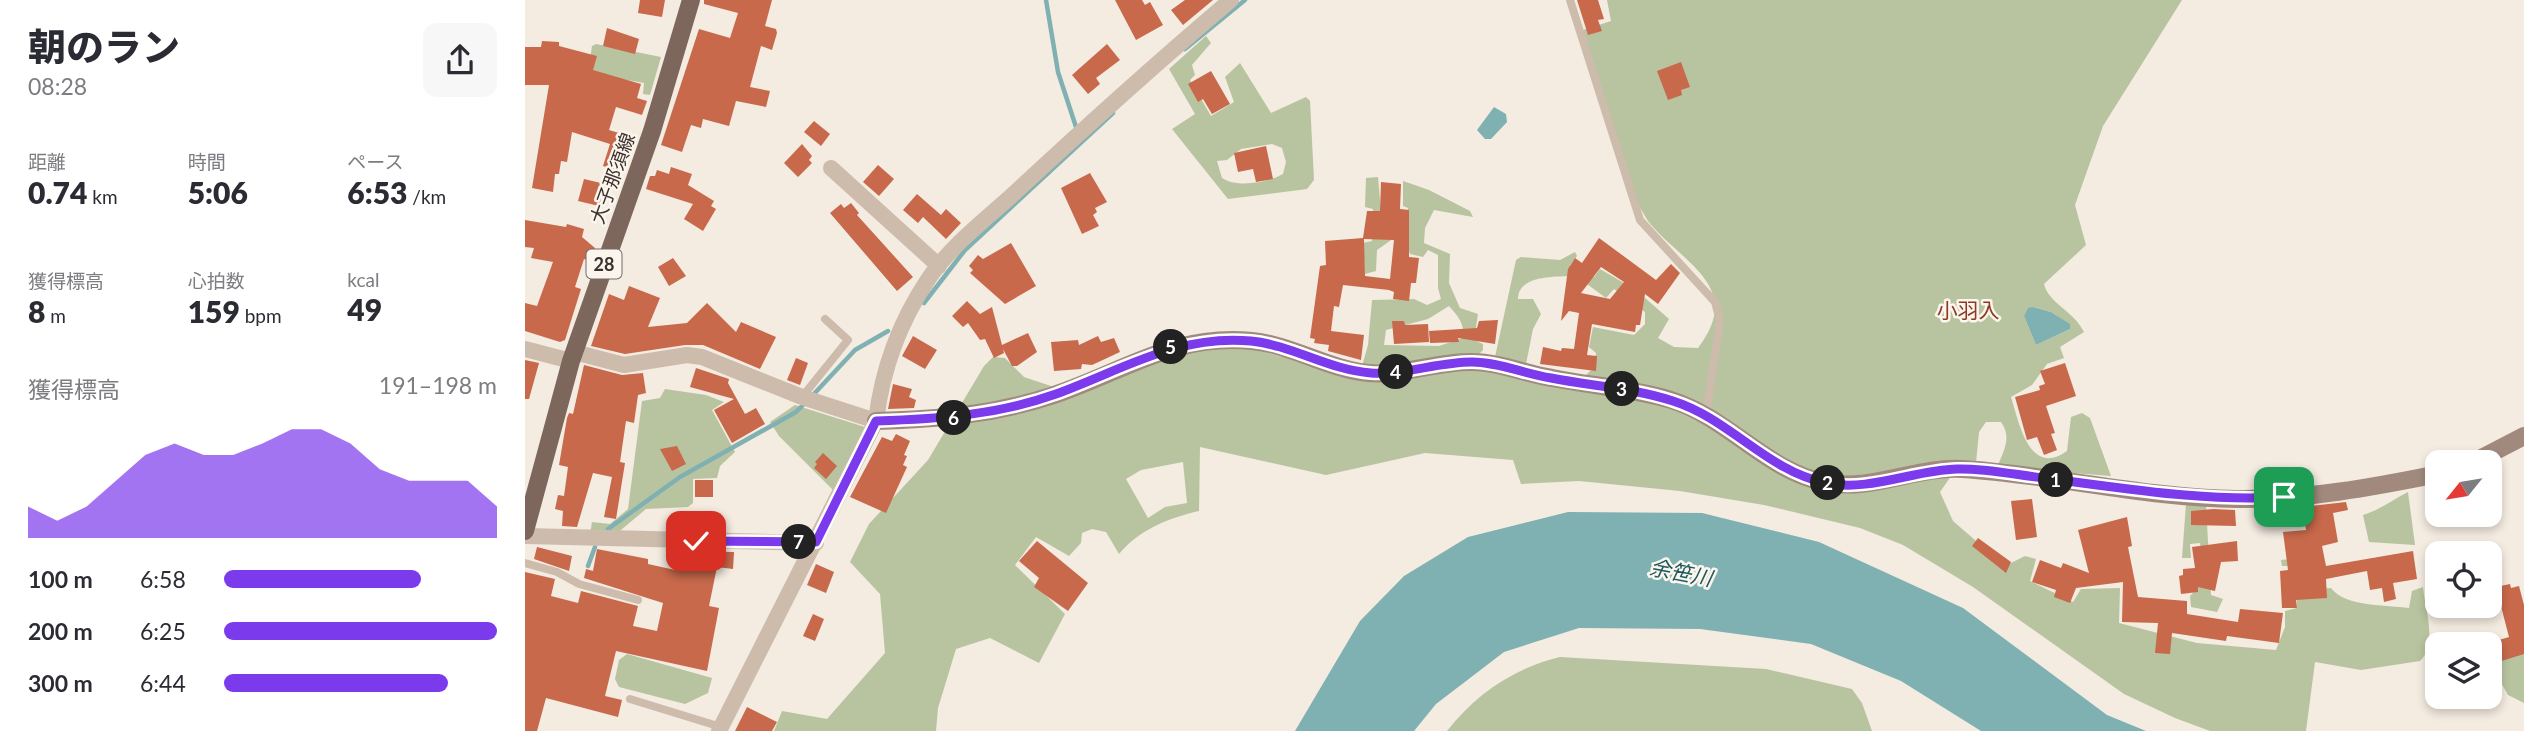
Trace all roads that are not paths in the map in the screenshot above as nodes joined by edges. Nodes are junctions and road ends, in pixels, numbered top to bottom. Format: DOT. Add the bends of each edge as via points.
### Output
graph roads {
  1 [pos="691,0"];
  2 [pos="1231,0"];
  3 [pos="1570,0"];
  4 [pos="831,168"];
  5 [pos="939,266"];
  6 [pos="825,319"];
  7 [pos="525,349"];
  8 [pos="572,357"];
  9 [pos="802,397"];
  10 [pos="1706,415"];
  11 [pos="876,421"];
  12 [pos="2524,436"];
  13 [pos="2497,450"];
  14 [pos="2425,476"];
  15 [pos="525,533"];
  16 [pos="816,542"];
  17 [pos="525,563"];
  18 [pos="638,600"];
  19 [pos="630,699"];
  20 [pos="720,729"];
  1 -- 8 [label="main road, 大子那須線 / 28" via="652,131"];
  2 -- 5 [label="street" via="1069,140"];
  3 -- 10 [label="lane" via="1640,220 1716,302 1720,321"];
  4 -- 5 [label="street"];
  5 -- 11 [label="street" via="896,340"];
  6 -- 9 [label="lane" via="848,340"];
  7 -- 8 [label="street"];
  8 -- 9 [label="street" via="624,365 687,355 702,357"];
  8 -- 15 [label="main road, 大子那須線 / 28"];
  9 -- 11 [label="street"];
  10 -- 11 [label="street" via="1634,390 1477,362 1370,373 1273,344 1228,340 1172,346 1057,394 977,416"];
  10 -- 14 [label="street" via="1775,463 1829,484 1866,484 1959,469 2236,499 2284,497"];
  11 -- 16 [label="street"];
  12 -- 13 [label="street"];
  15 -- 16 [label="street"];
  16 -- 20 [label="street"];
  17 -- 18 [label="lane"];
  19 -- 20 [label="lane"];
}
